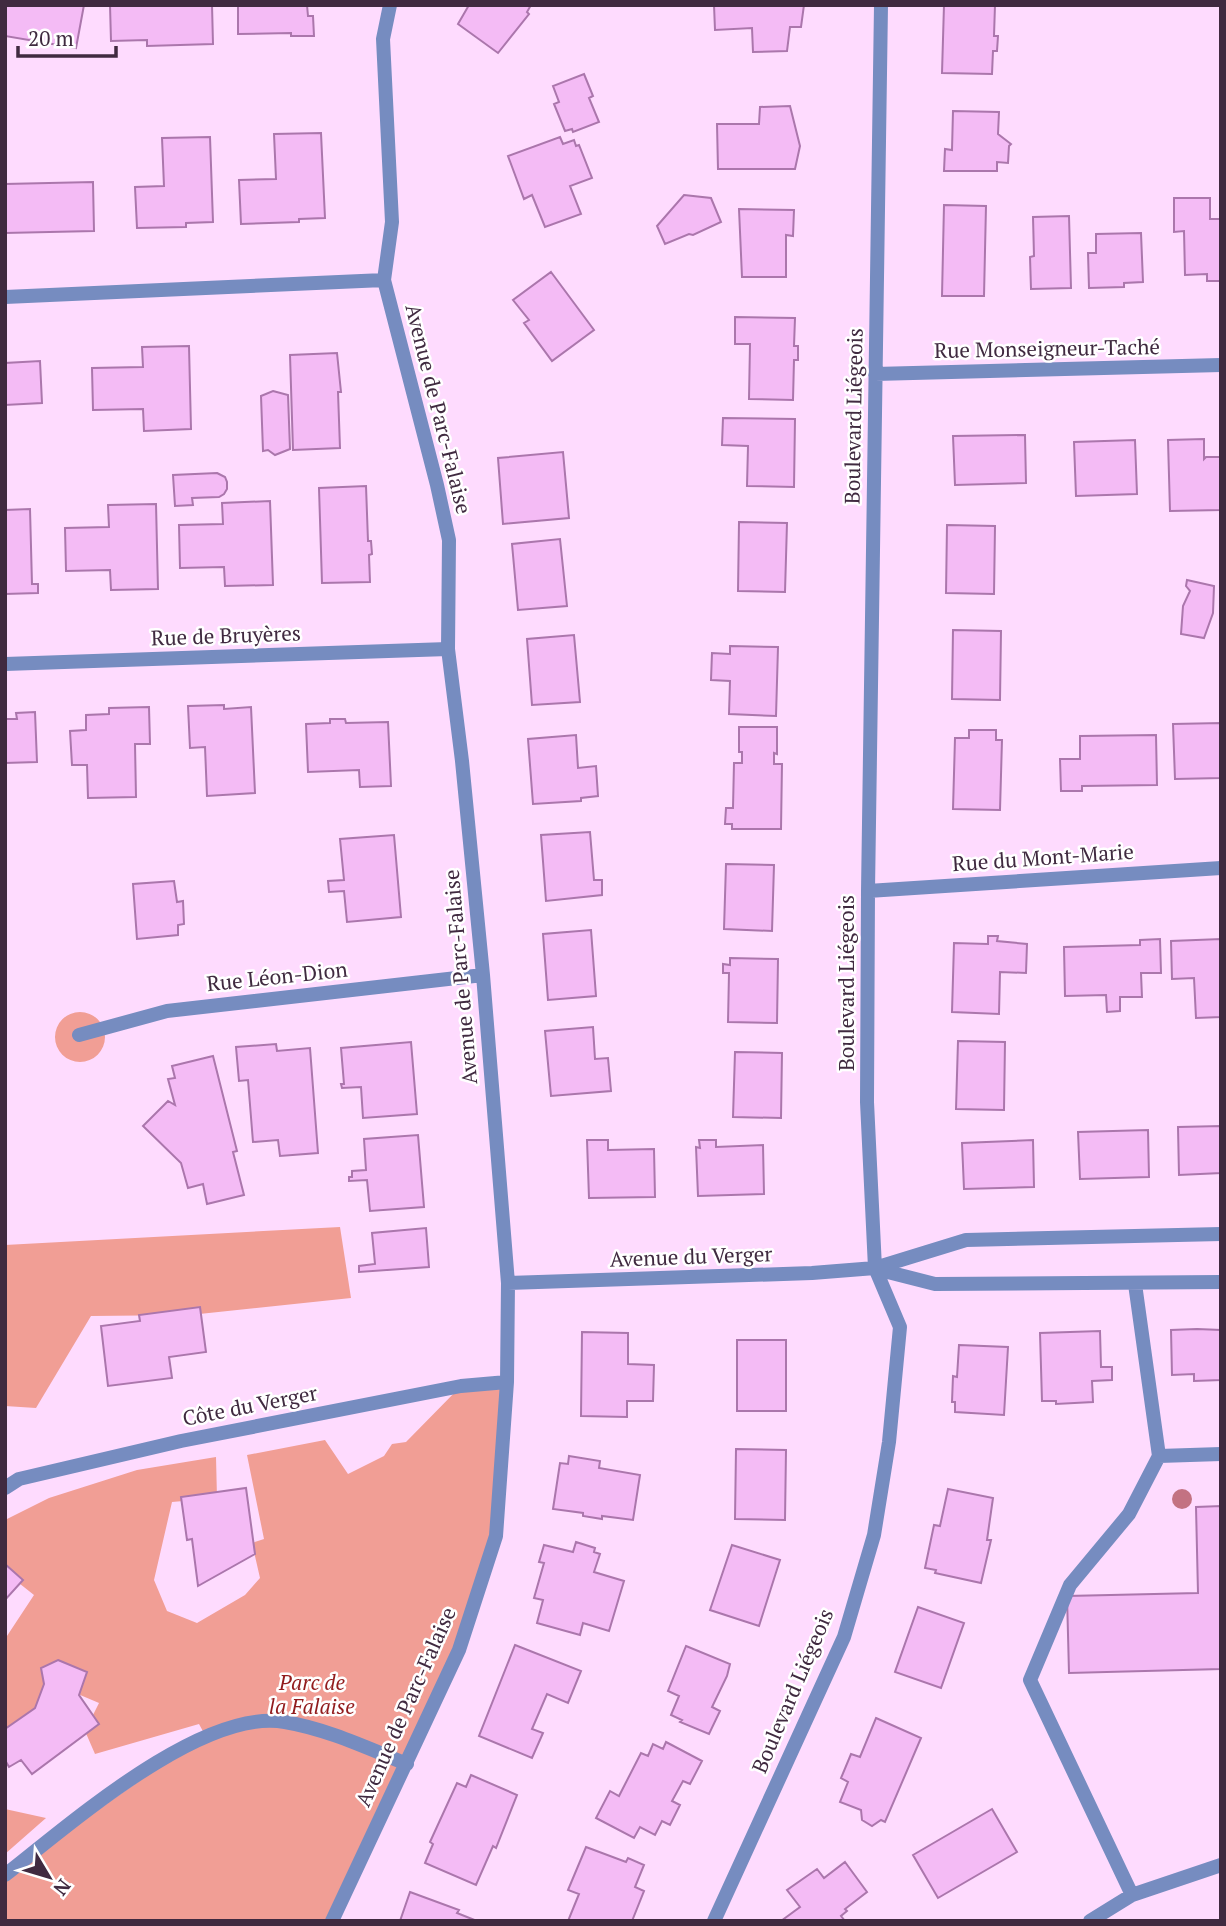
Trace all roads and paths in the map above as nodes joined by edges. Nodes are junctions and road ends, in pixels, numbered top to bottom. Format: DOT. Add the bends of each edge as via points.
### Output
graph roads {
  1 [pos="390,5"];
  2 [pos="881,5"];
  3 [pos="384,280"];
  4 [pos="5,297"];
  5 [pos="1221,365"];
  6 [pos="875,374"];
  7 [pos="448,649"];
  8 [pos="5,664"];
  9 [pos="1221,868"];
  10 [pos="868,891"];
  11 [pos="483,975"];
  12 [pos="79,1035"];
  13 [pos="1221,1234"];
  14 [pos="875,1268"];
  15 [pos="1221,1282"];
  16 [pos="508,1283"];
  17 [pos="1135,1284"];
  18 [pos="507,1382"];
  19 [pos="1221,1454"];
  20 [pos="1159,1456"];
  21 [pos="5,1488"];
  22 [pos="407,1764"];
  23 [pos="1221,1865"];
  24 [pos="5,1875"];
  25 [pos="1132,1895"];
  26 [pos="332,1921"];
  27 [pos="714,1921"];
  28 [pos="1090,1921"];
  1 -- 3 [label="street, Avenue de Parc-Falaise" via="383,38 392,222"];
  2 -- 6 [label="street, Boulevard Liégeois"];
  3 -- 4 [label="street"];
  3 -- 7 [label="street, Avenue de Parc-Falaise" via="449,540"];
  5 -- 6 [label="street, Rue Monseigneur-Taché"];
  6 -- 10 [label="street, Boulevard Liégeois"];
  7 -- 8 [label="street, Rue de Bruyères"];
  7 -- 11 [label="street, Avenue de Parc-Falaise"];
  9 -- 10 [label="street, Rue du Mont-Marie"];
  10 -- 14 [label="street, Boulevard Liégeois" via="867,1102"];
  11 -- 12 [label="street, Rue Léon-Dion" via="167,1011"];
  11 -- 16 [label="street, Avenue de Parc-Falaise"];
  13 -- 14 [label="street, Avenue du Verger" via="966,1240"];
  14 -- 16 [label="street, Avenue du Verger"];
  14 -- 17 [label="street, Avenue du Verger" via="935,1284"];
  14 -- 27 [label="street, Boulevard Liégeois" via="900,1326 890,1442 874,1535 844,1637"];
  15 -- 17 [label="street, Avenue du Verger"];
  16 -- 18 [label="street, Avenue de Parc-Falaise"];
  17 -- 20 [label="street"];
  18 -- 21 [label="street, Côte du Verger" via="461,1386 181,1441 19,1479"];
  18 -- 22 [label="street, Avenue de Parc-Falaise" via="496,1536 459,1650"];
  19 -- 20 [label="street"];
  20 -- 25 [label="street" via="1129,1514 1070,1585 1030,1680"];
  22 -- 24 [label="street" via="284,1721 246,1722 205,1736 147,1770"];
  22 -- 26 [label="street, Avenue de Parc-Falaise"];
  23 -- 25 [label="street"];
  25 -- 28 [label="street"];
}
